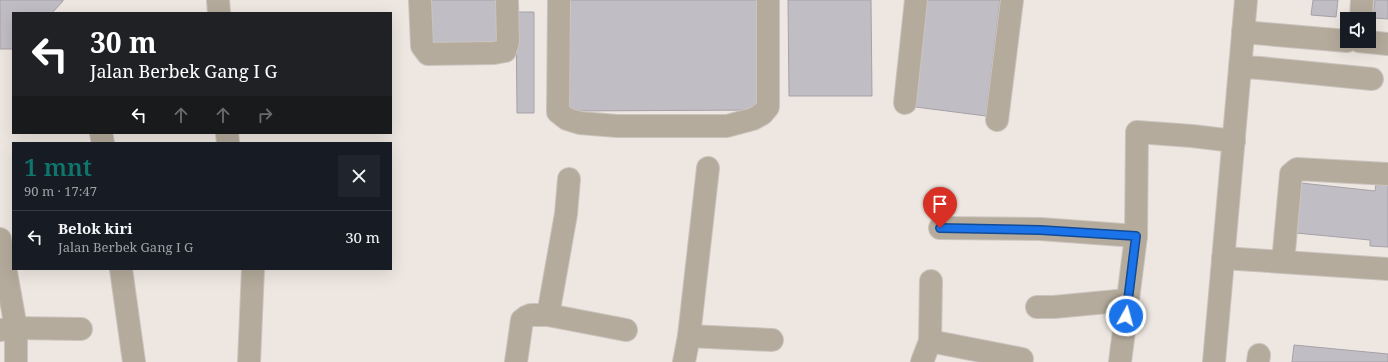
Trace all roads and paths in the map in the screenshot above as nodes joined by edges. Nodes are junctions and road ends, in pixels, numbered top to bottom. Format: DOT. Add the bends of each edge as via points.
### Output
graph roads {
  1 [pos="218,0"];
  2 [pos="420,0"];
  3 [pos="507,0"];
  4 [pos="559,0"];
  5 [pos="768,0"];
  6 [pos="916,0"];
  7 [pos="1012,0"];
  8 [pos="1246,0"];
  9 [pos="1362,0"];
  10 [pos="219,12"];
  11 [pos="1361,12"];
  12 [pos="1243,32"];
  13 [pos="1340,40"];
  14 [pos="1376,43"];
  15 [pos="1388,44"];
  16 [pos="1240,67"];
  17 [pos="1372,79"];
  18 [pos="905,103"];
  19 [pos="997,120"];
  20 [pos="1234,141"];
  21 [pos="708,168"];
  22 [pos="1388,174"];
  23 [pos="569,178"];
  24 [pos="940,228"];
  25 [pos="1136,236"];
  26 [pos="0,239"];
  27 [pos="1224,258"];
  28 [pos="1282,262"];
  29 [pos="1388,269"];
  30 [pos="120,270"];
  31 [pos="253,270"];
  32 [pos="931,281"];
  33 [pos="1128,300"];
  34 [pos="1037,307"];
  35 [pos="548,315"];
  36 [pos="8,329"];
  37 [pos="81,330"];
  38 [pos="626,330"];
  39 [pos="689,336"];
  40 [pos="772,340"];
  41 [pos="930,341"];
  42 [pos="1022,358"];
  43 [pos="16,362"];
  44 [pos="134,362"];
  45 [pos="249,362"];
  46 [pos="516,362"];
  47 [pos="684,362"];
  48 [pos="922,362"];
  49 [pos="1120,362"];
  50 [pos="1214,362"];
  1 -- 10 [label="street"];
  2 -- 3 [label="street" via="422,46 428,54 505,51 508,42"];
  4 -- 5 [label="street" via="558,112 567,119 580,123 617,126 727,126 762,114 768,106"];
  6 -- 18 [label="street"];
  7 -- 19 [label="street"];
  8 -- 12 [label="street"];
  9 -- 11 [label="street"];
  12 -- 13 [label="street"];
  12 -- 16 [label="street"];
  14 -- 15 [label="street"];
  16 -- 17 [label="street"];
  16 -- 20 [label="street"];
  20 -- 25 [label="street" via="1137,132"];
  20 -- 27 [label="street"];
  21 -- 39 [label="street"];
  22 -- 28 [label="street" via="1297,169 1291,174"];
  23 -- 35 [label="street" via="565,221"];
  24 -- 25 [label="street" via="1040,230"];
  25 -- 33 [label="street"];
  26 -- 36 [label="street"];
  27 -- 28 [label="street"];
  27 -- 50 [label="street"];
  28 -- 29 [label="street"];
  30 -- 44 [label="street"];
  31 -- 45 [label="street"];
  32 -- 41 [label="street"];
  33 -- 34 [label="street" via="1054,308"];
  33 -- 49 [label="street"];
  35 -- 38 [label="street"];
  35 -- 46 [label="street" via="531,315 522,320"];
  36 -- 37 [label="street"];
  36 -- 43 [label="street"];
  39 -- 40 [label="street"];
  39 -- 47 [label="street"];
  41 -- 42 [label="street"];
  41 -- 48 [label="street"];
}
